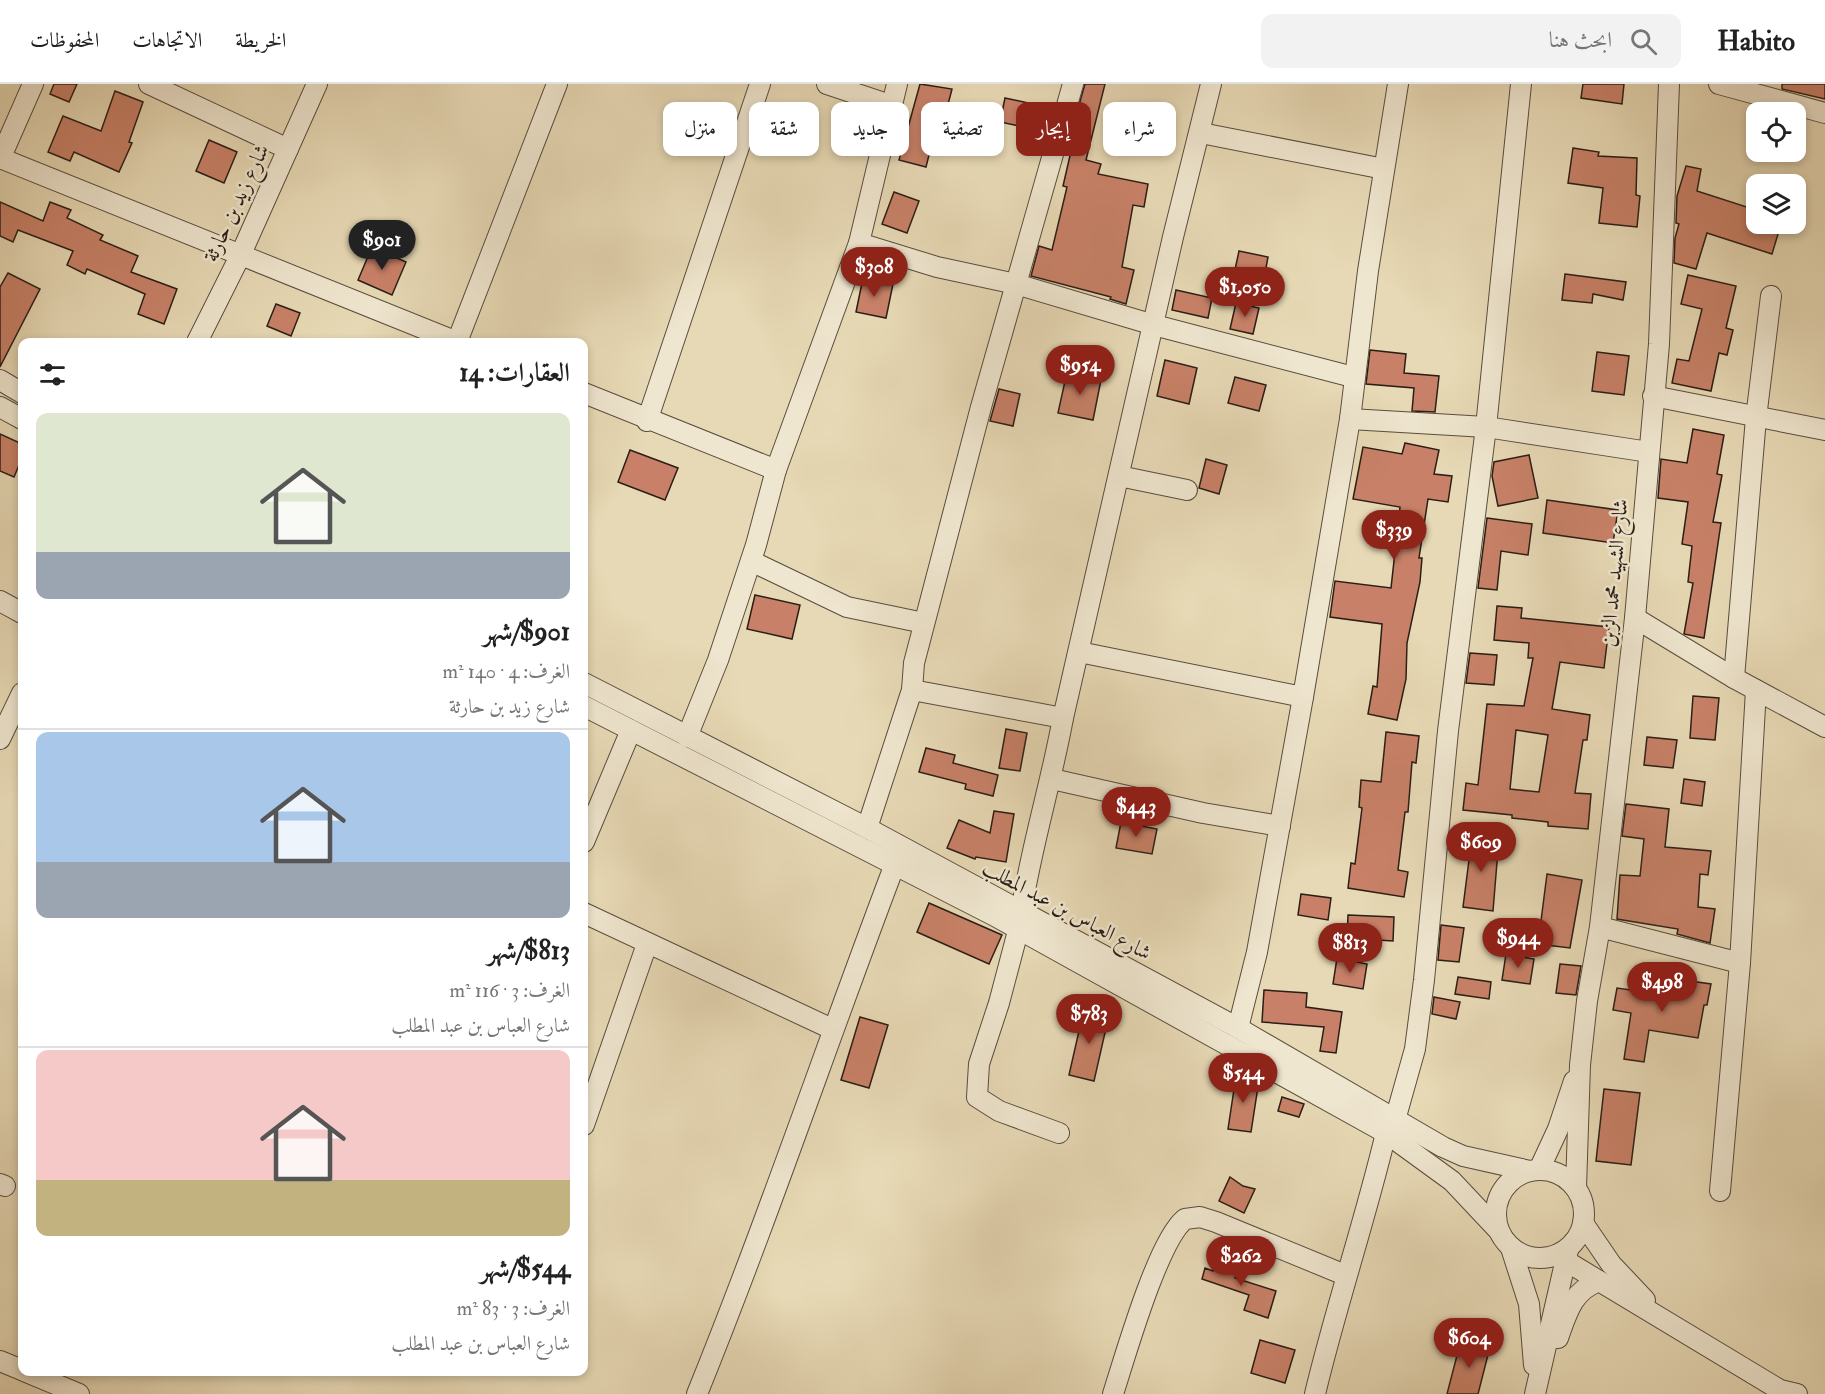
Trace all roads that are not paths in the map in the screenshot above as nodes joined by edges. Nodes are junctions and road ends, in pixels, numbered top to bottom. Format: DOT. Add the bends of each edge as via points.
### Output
graph roads {
  1 [pos="33,84"];
  2 [pos="149,84"];
  3 [pos="317,84"];
  4 [pos="557,84"];
  5 [pos="760,84"];
  6 [pos="827,84"];
  7 [pos="897,84"];
  8 [pos="1072,84"];
  9 [pos="1211,84"];
  10 [pos="1398,84"];
  11 [pos="1521,84"];
  12 [pos="1669,84"];
  13 [pos="1719,84"];
  14 [pos="881,102"];
  15 [pos="891,102"];
  16 [pos="1825,113"];
  17 [pos="1201,133"];
  18 [pos="288,149"];
  19 [pos="879,156"];
  20 [pos="0,159"];
  21 [pos="1384,169"];
  22 [pos="859,243"];
  23 [pos="240,256"];
  24 [pos="1016,284"];
  25 [pos="1771,296"];
  26 [pos="1154,325"];
  27 [pos="199,338"];
  28 [pos="447,338"];
  29 [pos="459,338"];
  30 [pos="1353,377"];
  31 [pos="0,380"];
  32 [pos="18,391"];
  33 [pos="588,395"];
  34 [pos="1653,396"];
  35 [pos="0,407"];
  36 [pos="18,417"];
  37 [pos="1756,418"];
  38 [pos="1350,419"];
  39 [pos="647,421"];
  40 [pos="1486,426"];
  41 [pos="1825,430"];
  42 [pos="1649,452"];
  43 [pos="776,470"];
  44 [pos="1119,476"];
  45 [pos="1187,490"];
  46 [pos="751,561"];
  47 [pos="0,601"];
  48 [pos="18,611"];
  49 [pos="1635,618"];
  50 [pos="924,624"];
  51 [pos="1079,652"];
  52 [pos="1734,678"];
  53 [pos="588,686"];
  54 [pos="912,690"];
  55 [pos="1756,690"];
  56 [pos="1303,697"];
  57 [pos="18,701"];
  58 [pos="588,708"];
  59 [pos="1063,718"];
  60 [pos="1825,727"];
  61 [pos="632,730"];
  62 [pos="687,737"];
  63 [pos="0,739"];
  64 [pos="1052,779"];
  65 [pos="1280,826"];
  66 [pos="867,828"];
  67 [pos="588,833"];
  68 [pos="895,864"];
  69 [pos="588,915"];
  70 [pos="1020,922"];
  71 [pos="1600,927"];
  72 [pos="647,944"];
  73 [pos="1740,963"];
  74 [pos="1238,1028"];
  75 [pos="832,1029"];
  76 [pos="1580,1065"];
  77 [pos="588,1114"];
  78 [pos="1390,1126"];
  79 [pos="1059,1133"];
  80 [pos="1534,1170"];
  81 [pos="1576,1188"];
  82 [pos="1720,1191"];
  83 [pos="1583,1223"];
  84 [pos="1499,1231"];
  85 [pos="1511,1248"];
  86 [pos="1564,1254"];
  87 [pos="1345,1275"];
  88 [pos="1599,1281"];
  89 [pos="1668,1323"];
  90 [pos="0,1361"];
  91 [pos="18,1369"];
  92 [pos="35,1376"];
  93 [pos="79,1394"];
  94 [pos="697,1394"];
  95 [pos="1113,1394"];
  96 [pos="1315,1394"];
  97 [pos="1535,1394"];
  98 [pos="1797,1394"];
  1 -- 20 [label="street"];
  2 -- 18 [label="street"];
  3 -- 18 [label="street, شارع زيد بن حارثة"];
  4 -- 29 [label="street"];
  5 -- 39 [label="street"];
  6 -- 14 [label="street"];
  7 -- 15 [label="street"];
  8 -- 24 [label="street"];
  9 -- 17 [label="street"];
  10 -- 21 [label="street"];
  11 -- 40 [label="street"];
  12 -- 34 [label="street, شارع الشهيد محمد الزبن" via="1662,290"];
  13 -- 16 [label="street"];
  17 -- 21 [label="street"];
  17 -- 26 [label="street"];
  18 -- 23 [label="street, شارع زيد بن حارثة"];
  19 -- 22 [label="street"];
  20 -- 23 [label="street"];
  21 -- 30 [label="street"];
  22 -- 24 [label="street" via="937,267"];
  22 -- 43 [label="street"];
  23 -- 27 [label="street, شارع زيد بن حارثة"];
  23 -- 28 [label="street"];
  24 -- 26 [label="street"];
  24 -- 50 [label="street"];
  25 -- 37 [label="street"];
  26 -- 30 [label="street"];
  26 -- 44 [label="street"];
  30 -- 38 [label="street"];
  31 -- 32 [label="street"];
  33 -- 39 [label="street"];
  34 -- 37 [label="street"];
  34 -- 42 [label="street, شارع الشهيد محمد الزبن"];
  35 -- 36 [label="street"];
  37 -- 41 [label="street"];
  37 -- 52 [label="street"];
  38 -- 40 [label="street"];
  38 -- 56 [label="street"];
  39 -- 43 [label="street"];
  40 -- 42 [label="street"];
  40 -- 78 [label="street" via="1448,731 1415,1049"];
  42 -- 49 [label="street, شارع الشهيد محمد الزبن"];
  43 -- 46 [label="street"];
  44 -- 45 [label="street"];
  44 -- 51 [label="street"];
  46 -- 50 [label="street" via="847,606"];
  46 -- 62 [label="street"];
  47 -- 48 [label="street"];
  49 -- 52 [label="street"];
  49 -- 71 [label="street, شارع الشهيد محمد الزبن"];
  50 -- 54 [label="street"];
  51 -- 56 [label="street"];
  51 -- 59 [label="street"];
  52 -- 55 [label="street"];
  53 -- 62 [label="street, شارع العباس بن عبد المطلب"];
  54 -- 59 [label="street"];
  54 -- 66 [label="street"];
  55 -- 60 [label="street"];
  55 -- 73 [label="street"];
  56 -- 65 [label="street"];
  57 -- 63 [label="street"];
  58 -- 61 [label="street, شارع العباس بن عبد المطلب"];
  59 -- 64 [label="street"];
  61 -- 67 [label="street"];
  61 -- 68 [label="street, شارع العباس بن عبد المطلب"];
  62 -- 66 [label="street, شارع العباس بن عبد المطلب"];
  64 -- 65 [label="street"];
  64 -- 70 [label="street" via="1030,854"];
  65 -- 74 [label="street" via="1257,952"];
  66 -- 70 [label="street, شارع العباس بن عبد المطلب"];
  68 -- 70 [label="street, شارع العباس بن عبد المطلب"];
  68 -- 75 [label="street"];
  69 -- 72 [label="street"];
  70 -- 74 [label="street, شارع العباس بن عبد المطلب"];
  70 -- 78 [label="street, شارع العباس بن عبد المطلب"];
  70 -- 79 [label="street" via="979,1064 977,1097 999,1111"];
  71 -- 73 [label="street"];
  71 -- 76 [label="street, شارع الشهيد محمد الزبن"];
  72 -- 75 [label="street"];
  72 -- 77 [label="street"];
  73 -- 82 [label="street"];
  74 -- 78 [label="street, شارع العباس بن عبد المطلب"];
  75 -- 94 [label="street" via="761,1232"];
  76 -- 80 [label="street, شارع الشهيد محمد الزبن" via="1558,1129"];
  76 -- 81 [label="street, شارع الشهيد محمد الزبن"];
  78 -- 80 [label="street, شارع العباس بن عبد المطلب" via="1463,1156"];
  78 -- 84 [label="street, شارع العباس بن عبد المطلب" via="1452,1181"];
  78 -- 87 [label="street" via="1367,1213"];
  80 -- 81 [label="street" via="1553,1171"];
  80 -- 84 [label="street" via="1512,1179 1501,1194 1496,1212"];
  81 -- 83 [label="street" via="1583,1204"];
  83 -- 86 [label="street"];
  83 -- 89 [label="street" via="1611,1264"];
  84 -- 85 [label="street"];
  85 -- 86 [label="street" via="1538,1258"];
  85 -- 97 [label="street" via="1531,1313"];
  86 -- 88 [label="street"];
  86 -- 97 [label="street"];
  87 -- 95 [label="street" via="1216,1222 1200,1217 1185,1219 1172,1233 1154,1275"];
  87 -- 96 [label="street"];
  88 -- 89 [label="street"];
  88 -- 97 [label="street" via="1583,1288 1575,1297"];
  89 -- 98 [label="street" via="1780,1390"];
  90 -- 91 [label="street"];
  92 -- 93 [label="street"];
}
